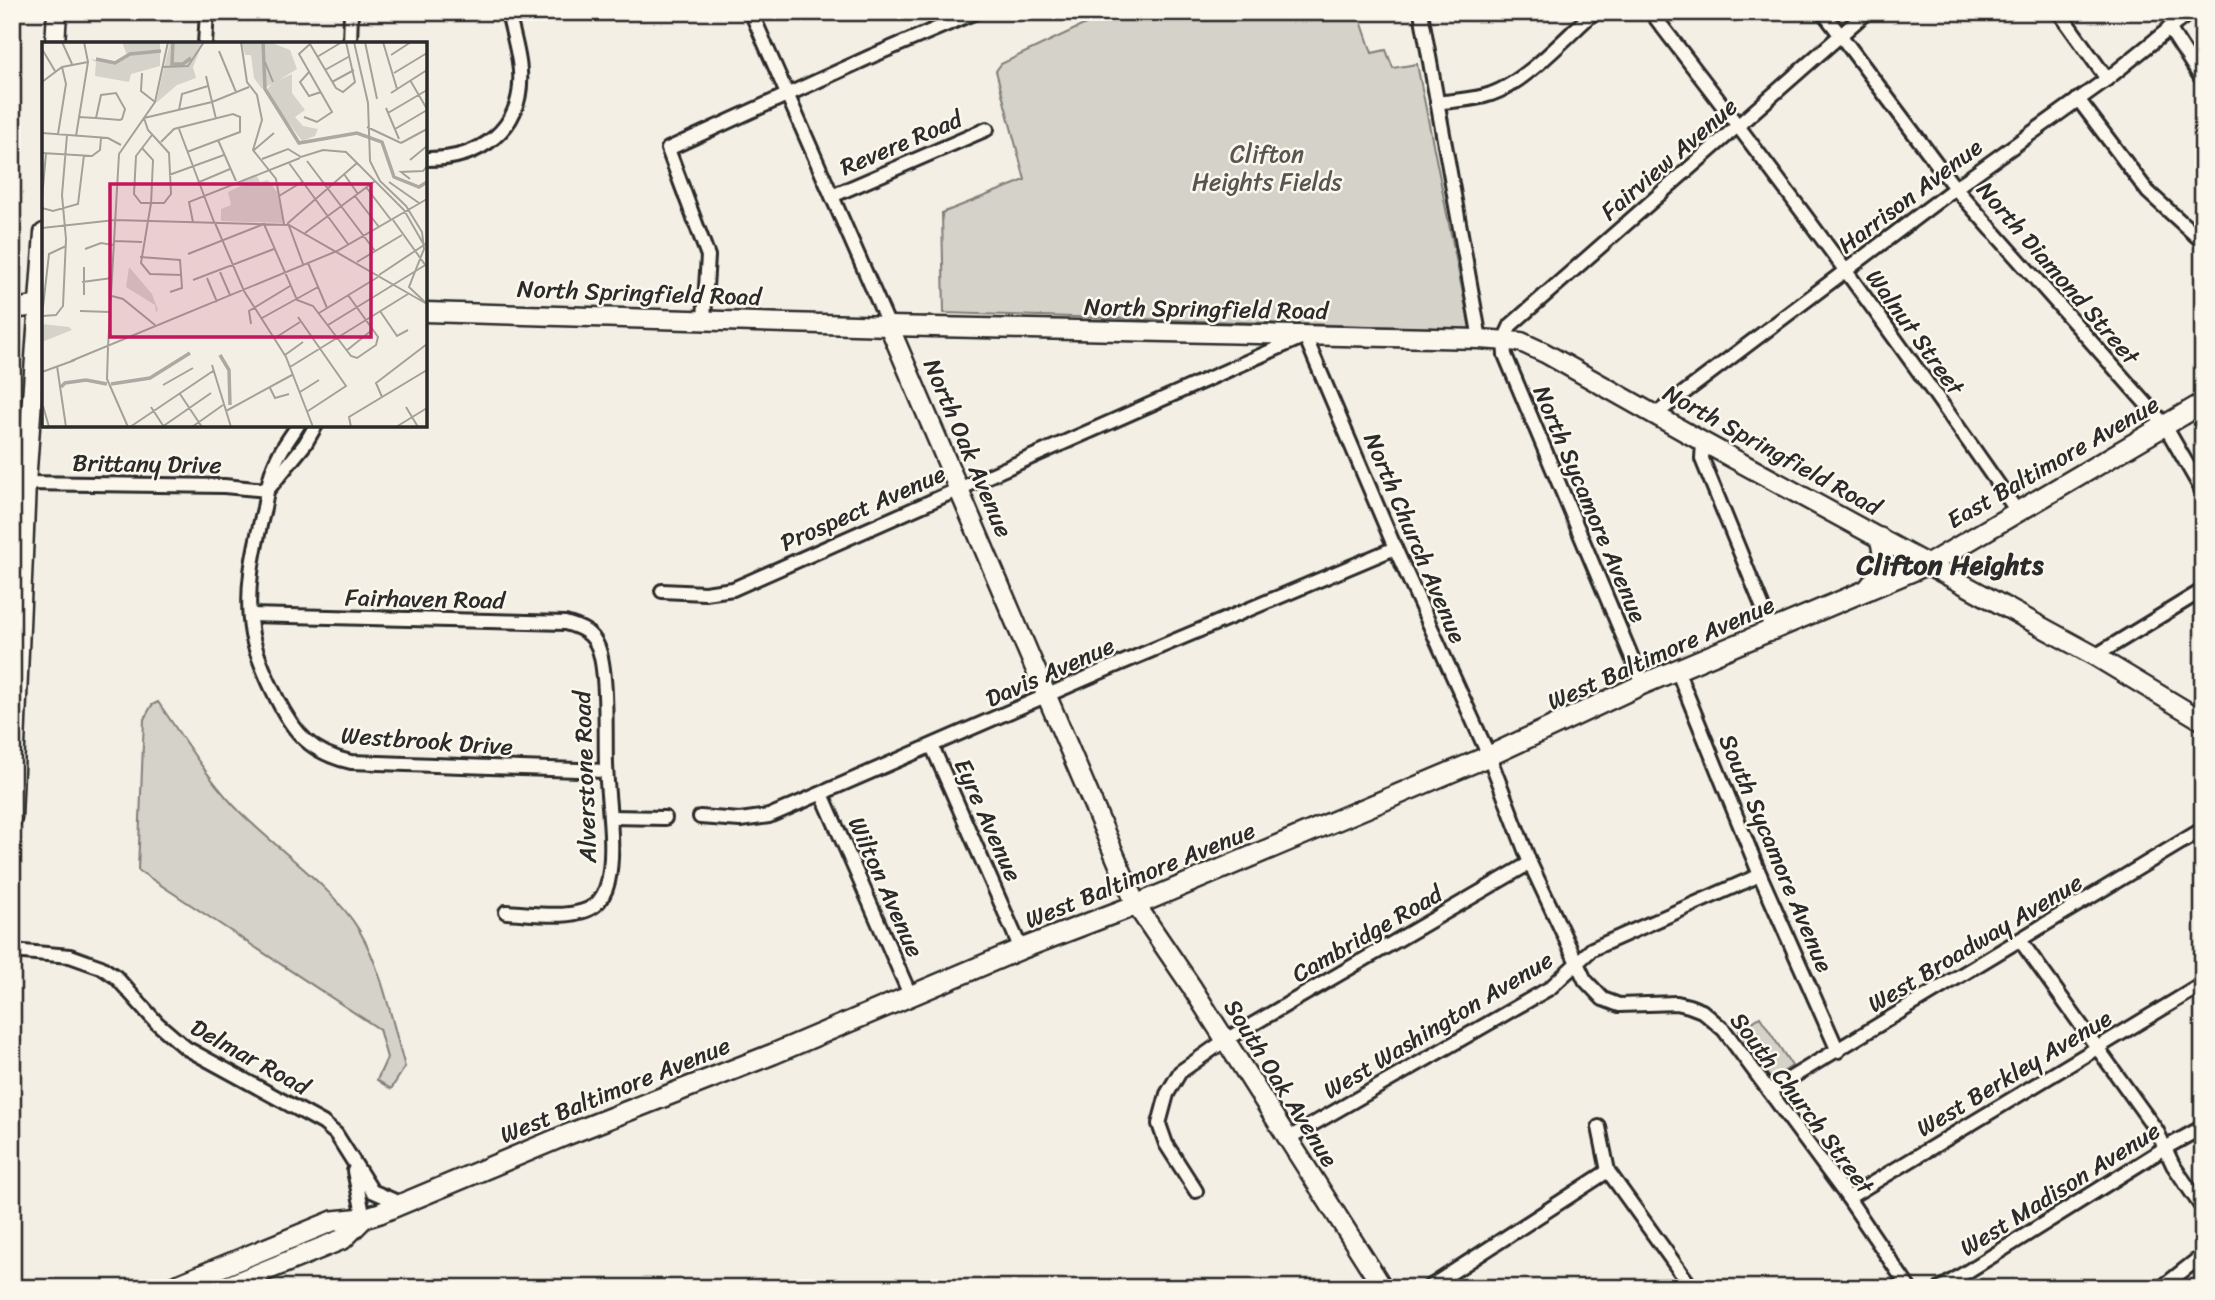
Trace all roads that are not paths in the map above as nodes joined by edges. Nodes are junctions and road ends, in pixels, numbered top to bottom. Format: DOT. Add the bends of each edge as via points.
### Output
graph roads {
  1 [pos="57,12"];
  2 [pos="207,12"];
  3 [pos="351,12"];
  4 [pos="508,12"];
  5 [pos="751,12"];
  6 [pos="976,12"];
  7 [pos="1421,12"];
  8 [pos="1594,12"];
  9 [pos="1651,12"];
  10 [pos="1823,12"];
  11 [pos="1867,12"];
  12 [pos="2059,12"];
  13 [pos="2190,12"];
  14 [pos="2169,28"];
  15 [pos="1840,35"];
  16 [pos="55,42"];
  17 [pos="205,42"];
  18 [pos="350,42"];
  19 [pos="2107,79"];
  20 [pos="2203,81"];
  21 [pos="787,94"];
  22 [pos="2078,99"];
  23 [pos="1437,103"];
  24 [pos="1739,127"];
  25 [pos="987,129"];
  26 [pos="427,159"];
  27 [pos="1955,188"];
  28 [pos="832,196"];
  29 [pos="2203,242"];
  30 [pos="1844,271"];
  31 [pos="42,281"];
  32 [pos="41,305"];
  33 [pos="12,309"];
  34 [pos="427,312"];
  35 [pos="704,319"];
  36 [pos="889,326"];
  37 [pos="1305,336"];
  38 [pos="1479,339"];
  39 [pos="1504,340"];
  40 [pos="2203,403"];
  41 [pos="1656,414"];
  42 [pos="2164,424"];
  43 [pos="297,427"];
  44 [pos="315,427"];
  45 [pos="1703,442"];
  46 [pos="26,483"];
  47 [pos="958,489"];
  48 [pos="268,490"];
  49 [pos="2203,492"];
  50 [pos="2017,511"];
  51 [pos="19,515"];
  52 [pos="1880,538"];
  53 [pos="1395,548"];
  54 [pos="1928,564"];
  55 [pos="2203,590"];
  56 [pos="662,591"];
  57 [pos="1866,591"];
  58 [pos="250,615"];
  59 [pos="1772,630"];
  60 [pos="594,639"];
  61 [pos="2095,656"];
  62 [pos="1677,670"];
  63 [pos="1643,684"];
  64 [pos="1048,696"];
  65 [pos="2203,721"];
  66 [pos="932,746"];
  67 [pos="1489,756"];
  68 [pos="606,771"];
  69 [pos="822,794"];
  70 [pos="13,799"];
  71 [pos="610,817"];
  72 [pos="700,817"];
  73 [pos="12,818"];
  74 [pos="665,818"];
  75 [pos="2203,829"];
  76 [pos="1530,863"];
  77 [pos="1760,875"];
  78 [pos="1136,905"];
  79 [pos="506,912"];
  80 [pos="2020,940"];
  81 [pos="1021,949"];
  82 [pos="12,951"];
  83 [pos="1577,964"];
  84 [pos="2203,984"];
  85 [pos="911,997"];
  86 [pos="1224,1041"];
  87 [pos="2097,1048"];
  88 [pos="1838,1051"];
  89 [pos="1769,1091"];
  90 [pos="1599,1127"];
  91 [pos="2203,1127"];
  92 [pos="1287,1139"];
  93 [pos="2165,1147"];
  94 [pos="352,1160"];
  95 [pos="1608,1171"];
  96 [pos="1196,1191"];
  97 [pos="1848,1198"];
  98 [pos="402,1204"];
  99 [pos="2203,1209"];
  100 [pos="364,1217"];
  101 [pos="2203,1255"];
  102 [pos="204,1281"];
  103 [pos="170,1288"];
  104 [pos="223,1288"];
  105 [pos="1383,1288"];
  106 [pos="1428,1288"];
  107 [pos="1692,1288"];
  108 [pos="1909,1288"];
  109 [pos="1941,1288"];
  110 [pos="2161,1288"];
  1 -- 16 [label="main road"];
  2 -- 17 [label="street"];
  3 -- 18 [label="street"];
  4 -- 26 [label="street" via="520,84 506,124 474,152"];
  5 -- 21 [label="street, North Oak Avenue"];
  6 -- 21 [label="street"];
  7 -- 23 [label="street"];
  8 -- 23 [label="street" via="1503,90"];
  9 -- 24 [label="street, Walnut Street"];
  10 -- 15 [label="street, North Diamond Street"];
  11 -- 15 [label="street, Fairview Avenue"];
  12 -- 19 [label="street"];
  13 -- 14 [label="street, Harrison Avenue"];
  14 -- 19 [label="street, Harrison Avenue"];
  14 -- 20 [label="street"];
  15 -- 24 [label="street, Fairview Avenue"];
  15 -- 27 [label="street, North Diamond Street"];
  19 -- 22 [label="street, Harrison Avenue"];
  21 -- 28 [label="street, North Oak Avenue"];
  21 -- 35 [label="street" via="668,149 708,256"];
  22 -- 27 [label="street, Harrison Avenue"];
  22 -- 29 [label="street" via="2148,192"];
  23 -- 38 [label="street"];
  24 -- 30 [label="street, Walnut Street"];
  24 -- 39 [label="street, Fairview Avenue" via="1511,325"];
  25 -- 28 [label="street, Revere Road"];
  27 -- 30 [label="street, Harrison Avenue"];
  27 -- 42 [label="street, North Diamond Street"];
  28 -- 36 [label="street, North Oak Avenue"];
  30 -- 41 [label="street, Harrison Avenue"];
  30 -- 50 [label="street, Walnut Street"];
  31 -- 32 [label="main road"];
  32 -- 33 [label="main road"];
  32 -- 46 [label="main road"];
  34 -- 35 [label="main road, North Springfield Road"];
  35 -- 36 [label="main road, North Springfield Road"];
  36 -- 37 [label="main road, North Springfield Road"];
  36 -- 47 [label="main road, North Oak Avenue"];
  37 -- 38 [label="main road, North Springfield Road"];
  37 -- 47 [label="street, Prospect Avenue"];
  37 -- 53 [label="street, North Church Avenue"];
  38 -- 39 [label="main road, North Springfield Road"];
  39 -- 41 [label="main road, North Springfield Road" via="1545,353"];
  39 -- 63 [label="street, North Sycamore Avenue" via="1505,355"];
  40 -- 42 [label="main road, East Baltimore Avenue"];
  41 -- 45 [label="main road, North Springfield Road"];
  42 -- 49 [label="street, North Diamond Street"];
  42 -- 50 [label="main road, East Baltimore Avenue"];
  43 -- 48 [label="street, Westbrook Drive" via="278,456"];
  44 -- 48 [label="street, Westbrook Drive"];
  45 -- 52 [label="main road, North Springfield Road"];
  45 -- 59 [label="street" via="1702,458"];
  46 -- 48 [label="street, Brittany Drive"];
  46 -- 51 [label="main road"];
  47 -- 56 [label="street, Prospect Avenue" via="733,589"];
  47 -- 64 [label="main road, North Oak Avenue"];
  48 -- 58 [label="street, Westbrook Drive" via="252,561"];
  50 -- 54 [label="main road, East Baltimore Avenue"];
  51 -- 70 [label="main road"];
  52 -- 54 [label="main road, North Springfield Road"];
  52 -- 57 [label="main road" via="1883,570"];
  53 -- 64 [label="street, Davis Avenue"];
  53 -- 67 [label="street, North Church Avenue"];
  54 -- 57 [label="main road, West Baltimore Avenue"];
  54 -- 61 [label="main road, North Springfield Road"];
  55 -- 61 [label="street"];
  57 -- 59 [label="main road, West Baltimore Avenue"];
  58 -- 60 [label="street, Fairhaven Road" via="565,623 580,627"];
  58 -- 68 [label="street, Westbrook Drive" via="262,669 283,712 303,739 323,754 351,762"];
  59 -- 62 [label="main road, West Baltimore Avenue"];
  60 -- 68 [label="street, Alverstone Road" via="602,672"];
  61 -- 65 [label="main road, North Springfield Road"];
  62 -- 63 [label="main road, West Baltimore Avenue"];
  62 -- 77 [label="street, South Sycamore Avenue"];
  63 -- 67 [label="main road, West Baltimore Avenue"];
  64 -- 66 [label="street, Davis Avenue"];
  64 -- 78 [label="main road, North Oak Avenue"];
  66 -- 69 [label="street, Davis Avenue"];
  66 -- 81 [label="street, Eyre Avenue"];
  67 -- 76 [label="street, South Church Street"];
  67 -- 78 [label="main road, West Baltimore Avenue"];
  68 -- 71 [label="street, Alverstone Road"];
  69 -- 72 [label="street, Davis Avenue" via="769,816 740,820"];
  69 -- 85 [label="street, Wilton Avenue"];
  70 -- 73 [label="main road"];
  71 -- 74 [label="street"];
  71 -- 79 [label="street, Alverstone Road" via="608,882 595,905 570,914"];
  75 -- 80 [label="street, West Broadway Avenue"];
  76 -- 83 [label="street, South Church Street"];
  76 -- 86 [label="street, Cambridge Road"];
  77 -- 83 [label="street, West Washington Avenue" via="1592,949"];
  77 -- 88 [label="street, South Sycamore Avenue"];
  78 -- 81 [label="main road, West Baltimore Avenue"];
  78 -- 86 [label="main road, South Oak Avenue"];
  80 -- 87 [label="street"];
  80 -- 88 [label="street, West Broadway Avenue"];
  81 -- 85 [label="main road, West Baltimore Avenue"];
  82 -- 94 [label="street, Delmar Road" via="78,958 108,971 186,1048 323,1123"];
  83 -- 89 [label="street, South Church Street" via="1596,993 1611,1002 1630,1006 1676,1003 1702,1012 1724,1031"];
  83 -- 92 [label="street, West Washington Avenue" via="1550,988"];
  84 -- 87 [label="street, West Berkley Avenue"];
  85 -- 98 [label="main road, West Baltimore Avenue"];
  86 -- 92 [label="main road, South Oak Avenue"];
  86 -- 96 [label="street, Cambridge Road" via="1180,1072 1167,1094 1159,1124 1166,1144"];
  87 -- 93 [label="street"];
  87 -- 97 [label="street, West Berkley Avenue"];
  88 -- 89 [label="street, West Broadway Avenue"];
  89 -- 97 [label="street, South Church Street"];
  90 -- 95 [label="street"];
  91 -- 93 [label="street, West Madison Avenue"];
  92 -- 105 [label="main road, South Oak Avenue"];
  93 -- 99 [label="street"];
  93 -- 109 [label="street, West Madison Avenue"];
  94 -- 98 [label="street, Delmar Road" via="372,1191"];
  94 -- 100 [label="street, Delmar Road"];
  95 -- 106 [label="street"];
  95 -- 107 [label="street"];
  97 -- 108 [label="street, South Church Street"];
  98 -- 100 [label="main road, West Baltimore Avenue"];
  100 -- 102 [label="main road" via="333,1221"];
  100 -- 104 [label="main road" via="343,1239"];
  101 -- 110 [label="street"];
  102 -- 103 [label="main road"];
}
